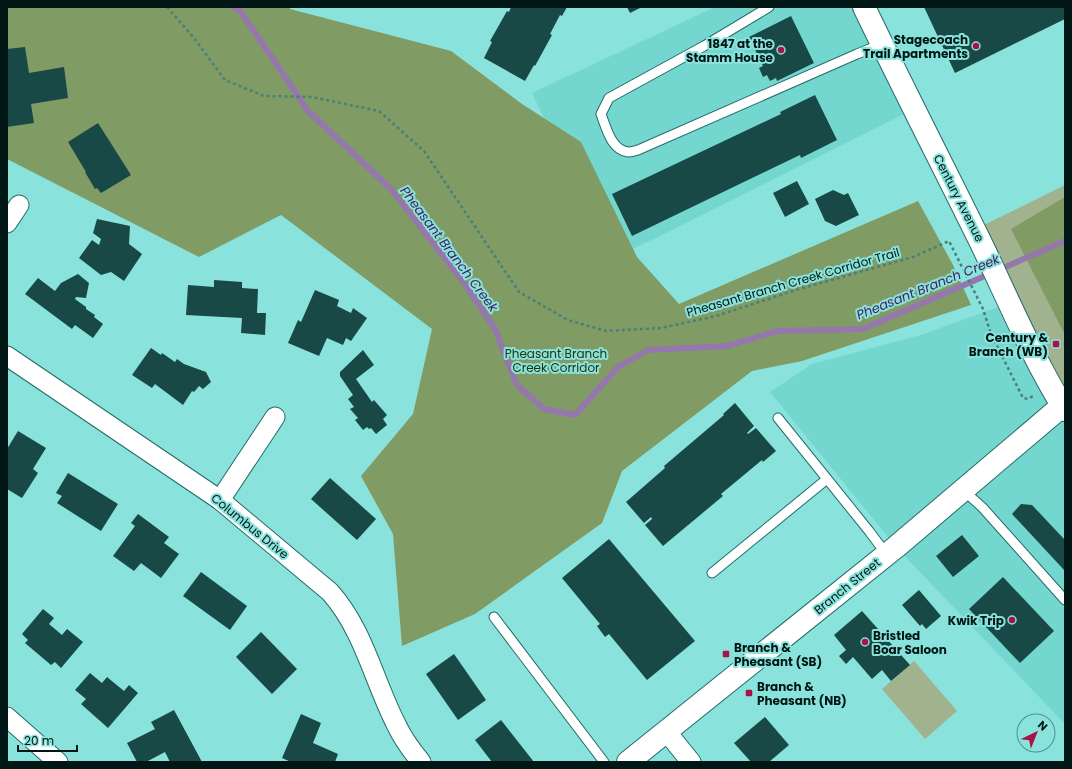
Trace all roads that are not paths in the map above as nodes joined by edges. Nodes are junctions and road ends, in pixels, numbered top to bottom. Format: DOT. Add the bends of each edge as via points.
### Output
graph roads {
  1 [pos="769,7"];
  2 [pos="864,7"];
  3 [pos="882,44"];
  4 [pos="19,205"];
  5 [pos="7,223"];
  6 [pos="7,356"];
  7 [pos="1064,408"];
  8 [pos="275,416"];
  9 [pos="778,418"];
  10 [pos="826,478"];
  11 [pos="964,490"];
  12 [pos="220,500"];
  13 [pos="887,555"];
  14 [pos="712,573"];
  15 [pos="1065,600"];
  16 [pos="494,617"];
  17 [pos="7,718"];
  18 [pos="666,731"];
  19 [pos="58,762"];
  20 [pos="420,762"];
  21 [pos="604,762"];
  22 [pos="628,762"];
  23 [pos="691,762"];
  1 -- 3 [label="lane" via="610,98 601,114 607,131 617,147 628,152 638,150"];
  2 -- 3 [label="street, Century Avenue"];
  3 -- 7 [label="street, Century Avenue" via="1040,367"];
  4 -- 5 [label="street"];
  6 -- 12 [label="street, Columbus Drive"];
  7 -- 11 [label="street, Branch Street"];
  8 -- 12 [label="street"];
  9 -- 10 [label="lane"];
  10 -- 13 [label="lane"];
  10 -- 14 [label="lane"];
  11 -- 13 [label="street, Branch Street"];
  11 -- 15 [label="lane"];
  12 -- 20 [label="street, Columbus Drive" via="338,601 353,624 397,727"];
  13 -- 18 [label="street, Branch Street"];
  16 -- 21 [label="lane"];
  17 -- 19 [label="street"];
  18 -- 22 [label="street, Branch Street"];
  18 -- 23 [label="street"];
}
